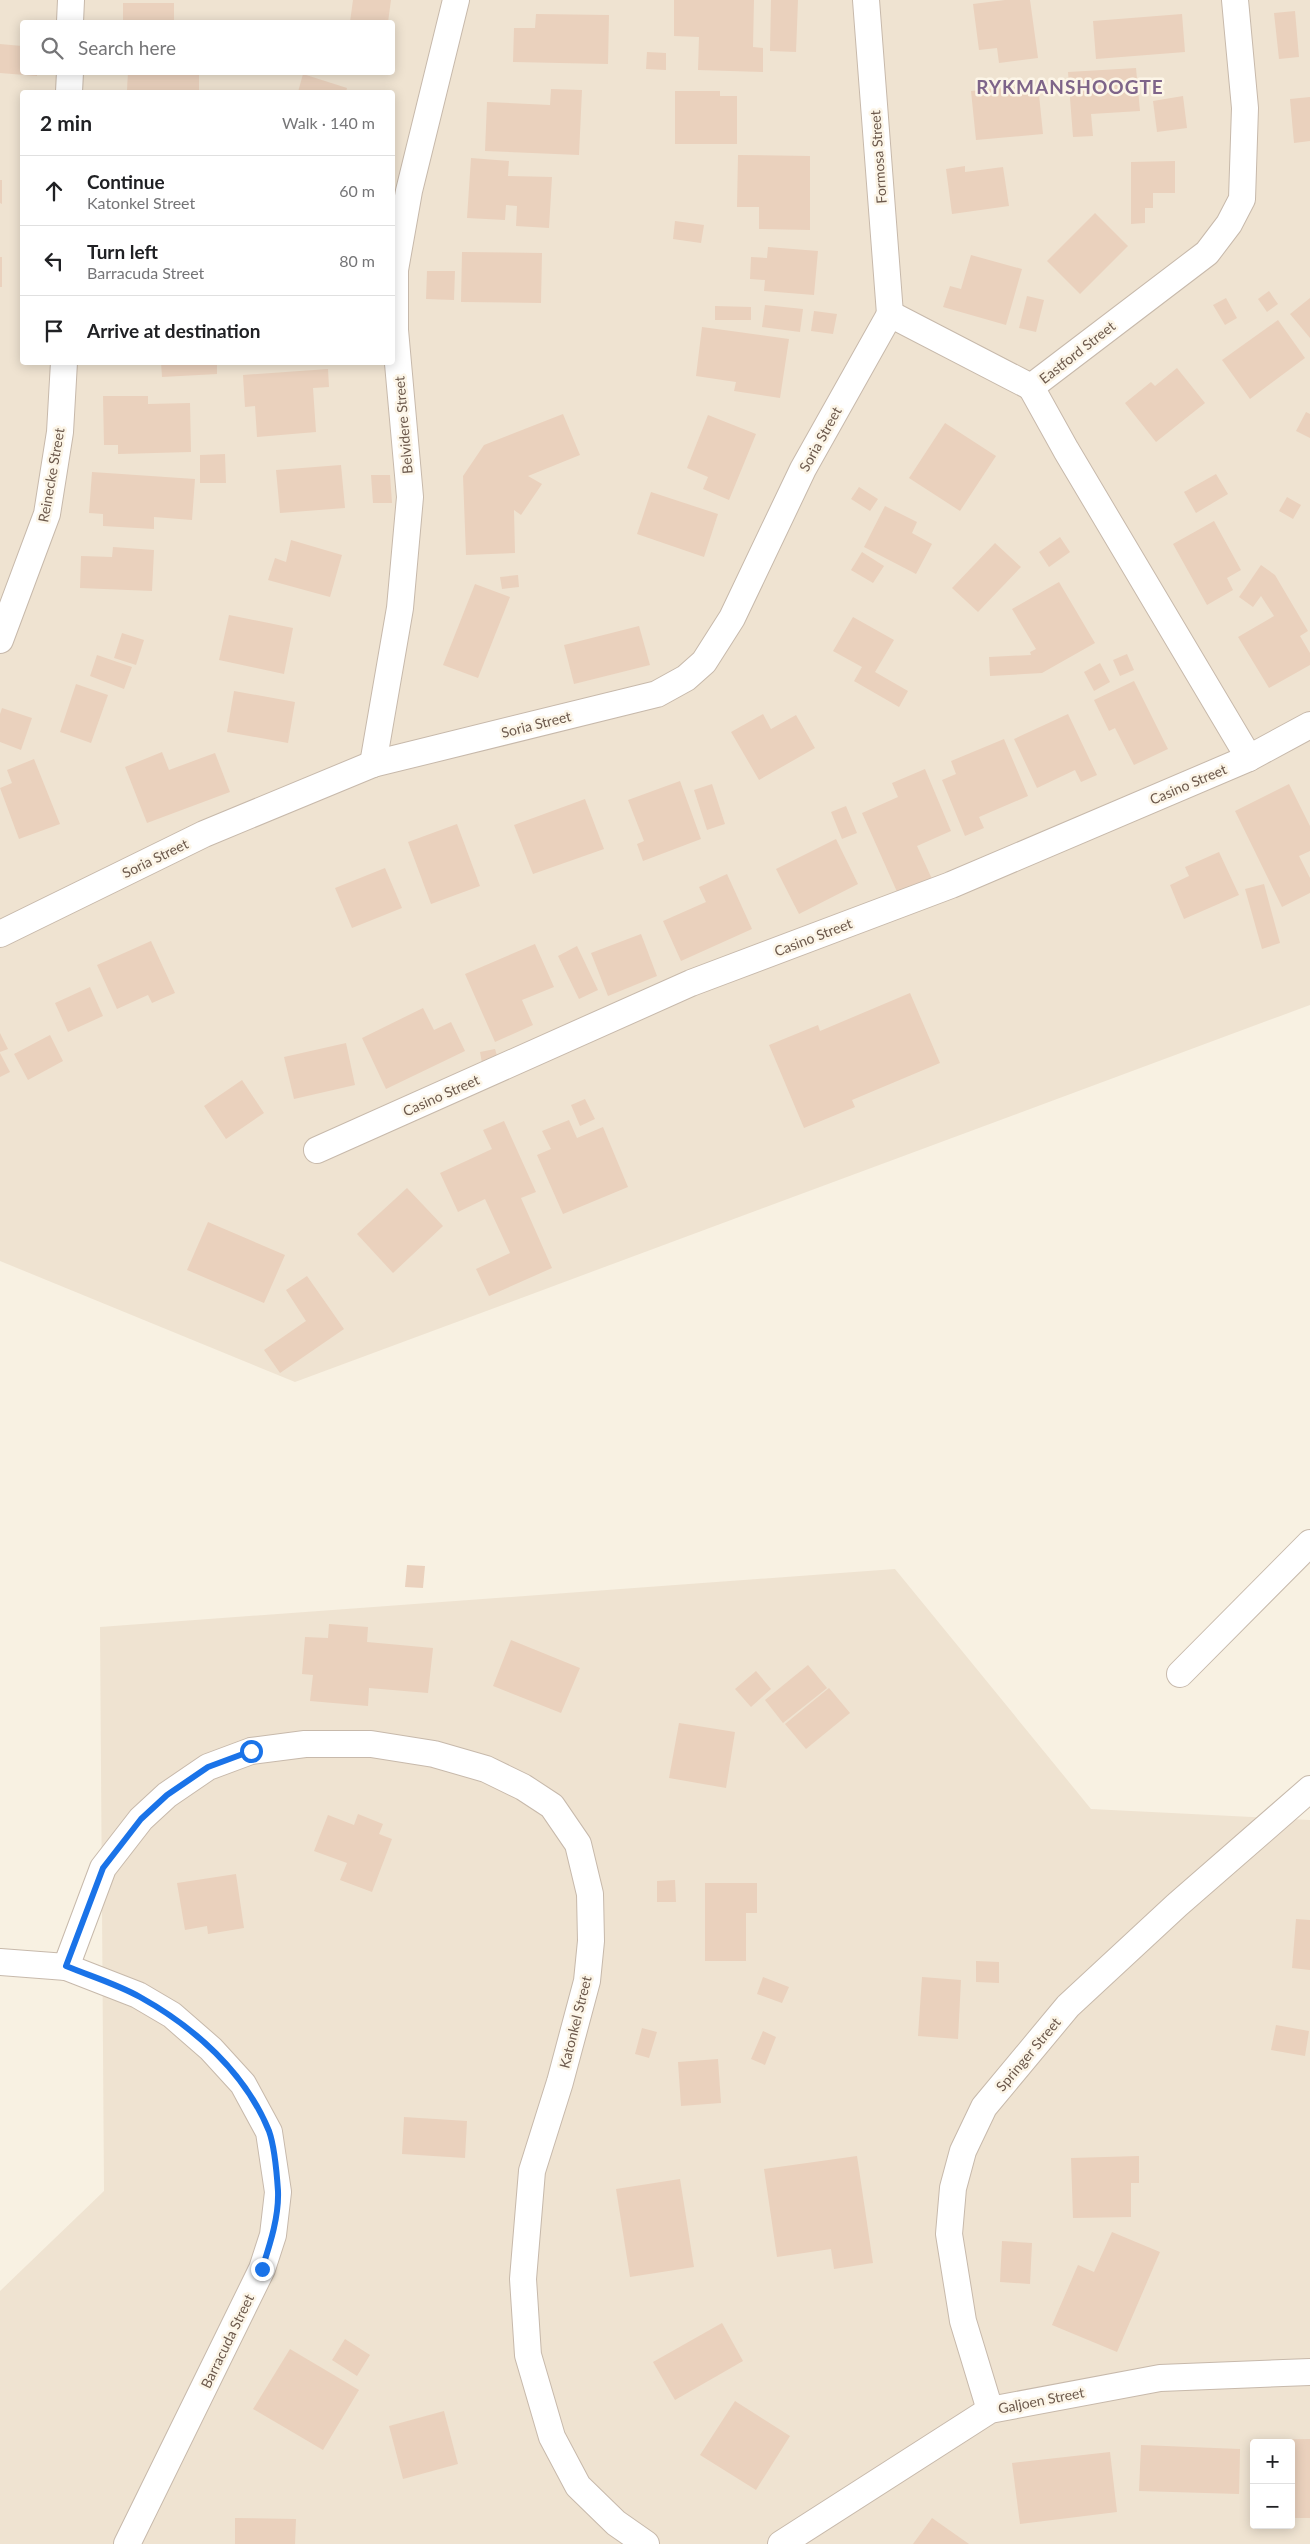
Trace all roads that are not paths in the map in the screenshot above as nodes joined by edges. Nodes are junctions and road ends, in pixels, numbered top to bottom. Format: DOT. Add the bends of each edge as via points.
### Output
graph roads {
  1 [pos="71,0"];
  2 [pos="456,0"];
  3 [pos="866,0"];
  4 [pos="1235,0"];
  5 [pos="70,20"];
  6 [pos="70,75"];
  7 [pos="69,90"];
  8 [pos="395,264"];
  9 [pos="890,314"];
  10 [pos="395,340"];
  11 [pos="64,365"];
  12 [pos="1031,387"];
  13 [pos="0,640"];
  14 [pos="1310,725"];
  15 [pos="1249,758"];
  16 [pos="373,764"];
  17 [pos="0,934"];
  18 [pos="317,1150"];
  19 [pos="1310,1543"];
  20 [pos="1180,1674"];
  21 [pos="1308,1790"];
  22 [pos="0,1962"];
  23 [pos="66,1966"];
  24 [pos="1310,2372"];
  25 [pos="990,2410"];
  26 [pos="127,2544"];
  27 [pos="646,2544"];
  28 [pos="780,2544"];
  1 -- 5 [label="street"];
  2 -- 8 [label="street, Belvidere Street" via="408,192"];
  3 -- 9 [label="street, Formosa Street"];
  4 -- 12 [label="street, Eastford Street" via="1245,108 1245,151 1242,198 1229,224 1207,253"];
  6 -- 7 [label="street"];
  9 -- 12 [label="street"];
  9 -- 16 [label="street, Soria Street" via="803,469 732,618 704,662 686,678 657,694"];
  10 -- 16 [label="street, Belvidere Street" via="410,497 400,608"];
  11 -- 13 [label="street, Reinecke Street" via="60,432 47,514"];
  12 -- 15 [label="street, Eastford Street"];
  14 -- 15 [label="street, Casino Street"];
  15 -- 18 [label="street, Casino Street" via="950,885 691,983"];
  16 -- 17 [label="street, Soria Street" via="204,834"];
  19 -- 20 [label="street"];
  21 -- 25 [label="street, Springer Street" via="1068,2006 984,2107 963,2151 953,2188 949,2234 963,2321"];
  22 -- 23 [label="street, Barracuda Street"];
  23 -- 26 [label="street, Barracuda Street" via="138,1995 172,2016 211,2049 243,2084 269,2132 278,2192 273,2235 262,2269"];
  23 -- 27 [label="street, Katonkel Street" via="103,1868 141,1819 167,1795 208,1767 251,1751 305,1744 372,1744 434,1754 486,1769 524,1787 552,1806 578,1844 590,1894 591,1941 587,1981 532,2171 523,2278 528,2355 552,2437 578,2486 616,2523"];
  24 -- 25 [label="street, Galjoen Street" via="1160,2378"];
  25 -- 28 [label="street, Galjoen Street"];
}
